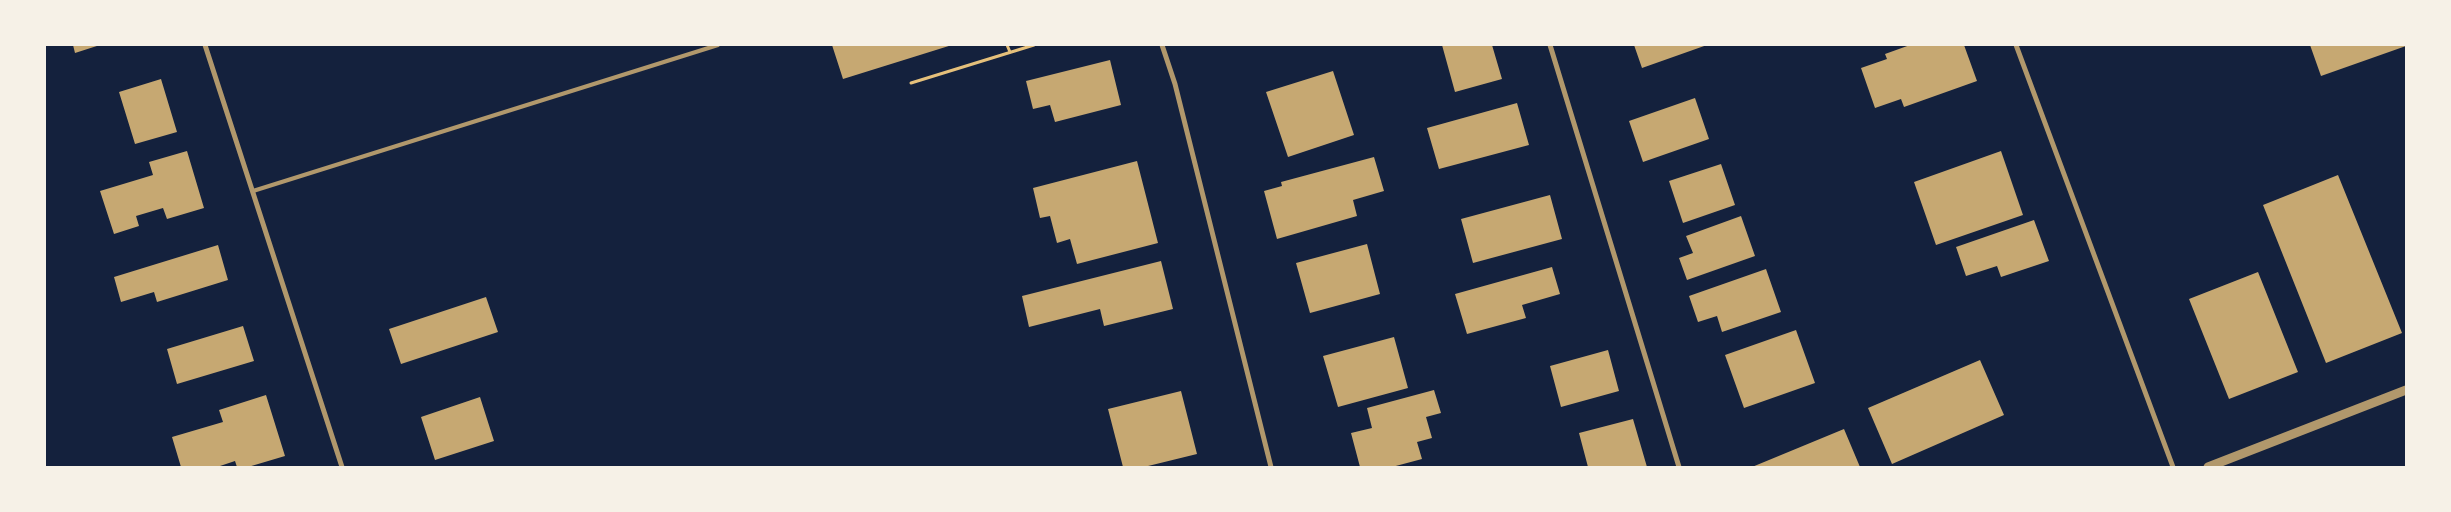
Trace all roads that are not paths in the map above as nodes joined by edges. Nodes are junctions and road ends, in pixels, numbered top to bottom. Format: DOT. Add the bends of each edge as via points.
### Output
graph roads {
  1 [pos="205,45"];
  2 [pos="718,45"];
  3 [pos="1162,45"];
  4 [pos="1550,45"];
  5 [pos="2016,45"];
  6 [pos="253,191"];
  7 [pos="2406,390"];
  8 [pos="342,467"];
  9 [pos="1271,467"];
  10 [pos="1679,467"];
  11 [pos="2173,467"];
  12 [pos="2208,467"];
  1 -- 6 [label="street"];
  2 -- 6 [label="lane"];
  3 -- 9 [label="street" via="1175,84"];
  4 -- 10 [label="street"];
  5 -- 11 [label="street"];
  6 -- 8 [label="street"];
  7 -- 12 [label="street"];
}
